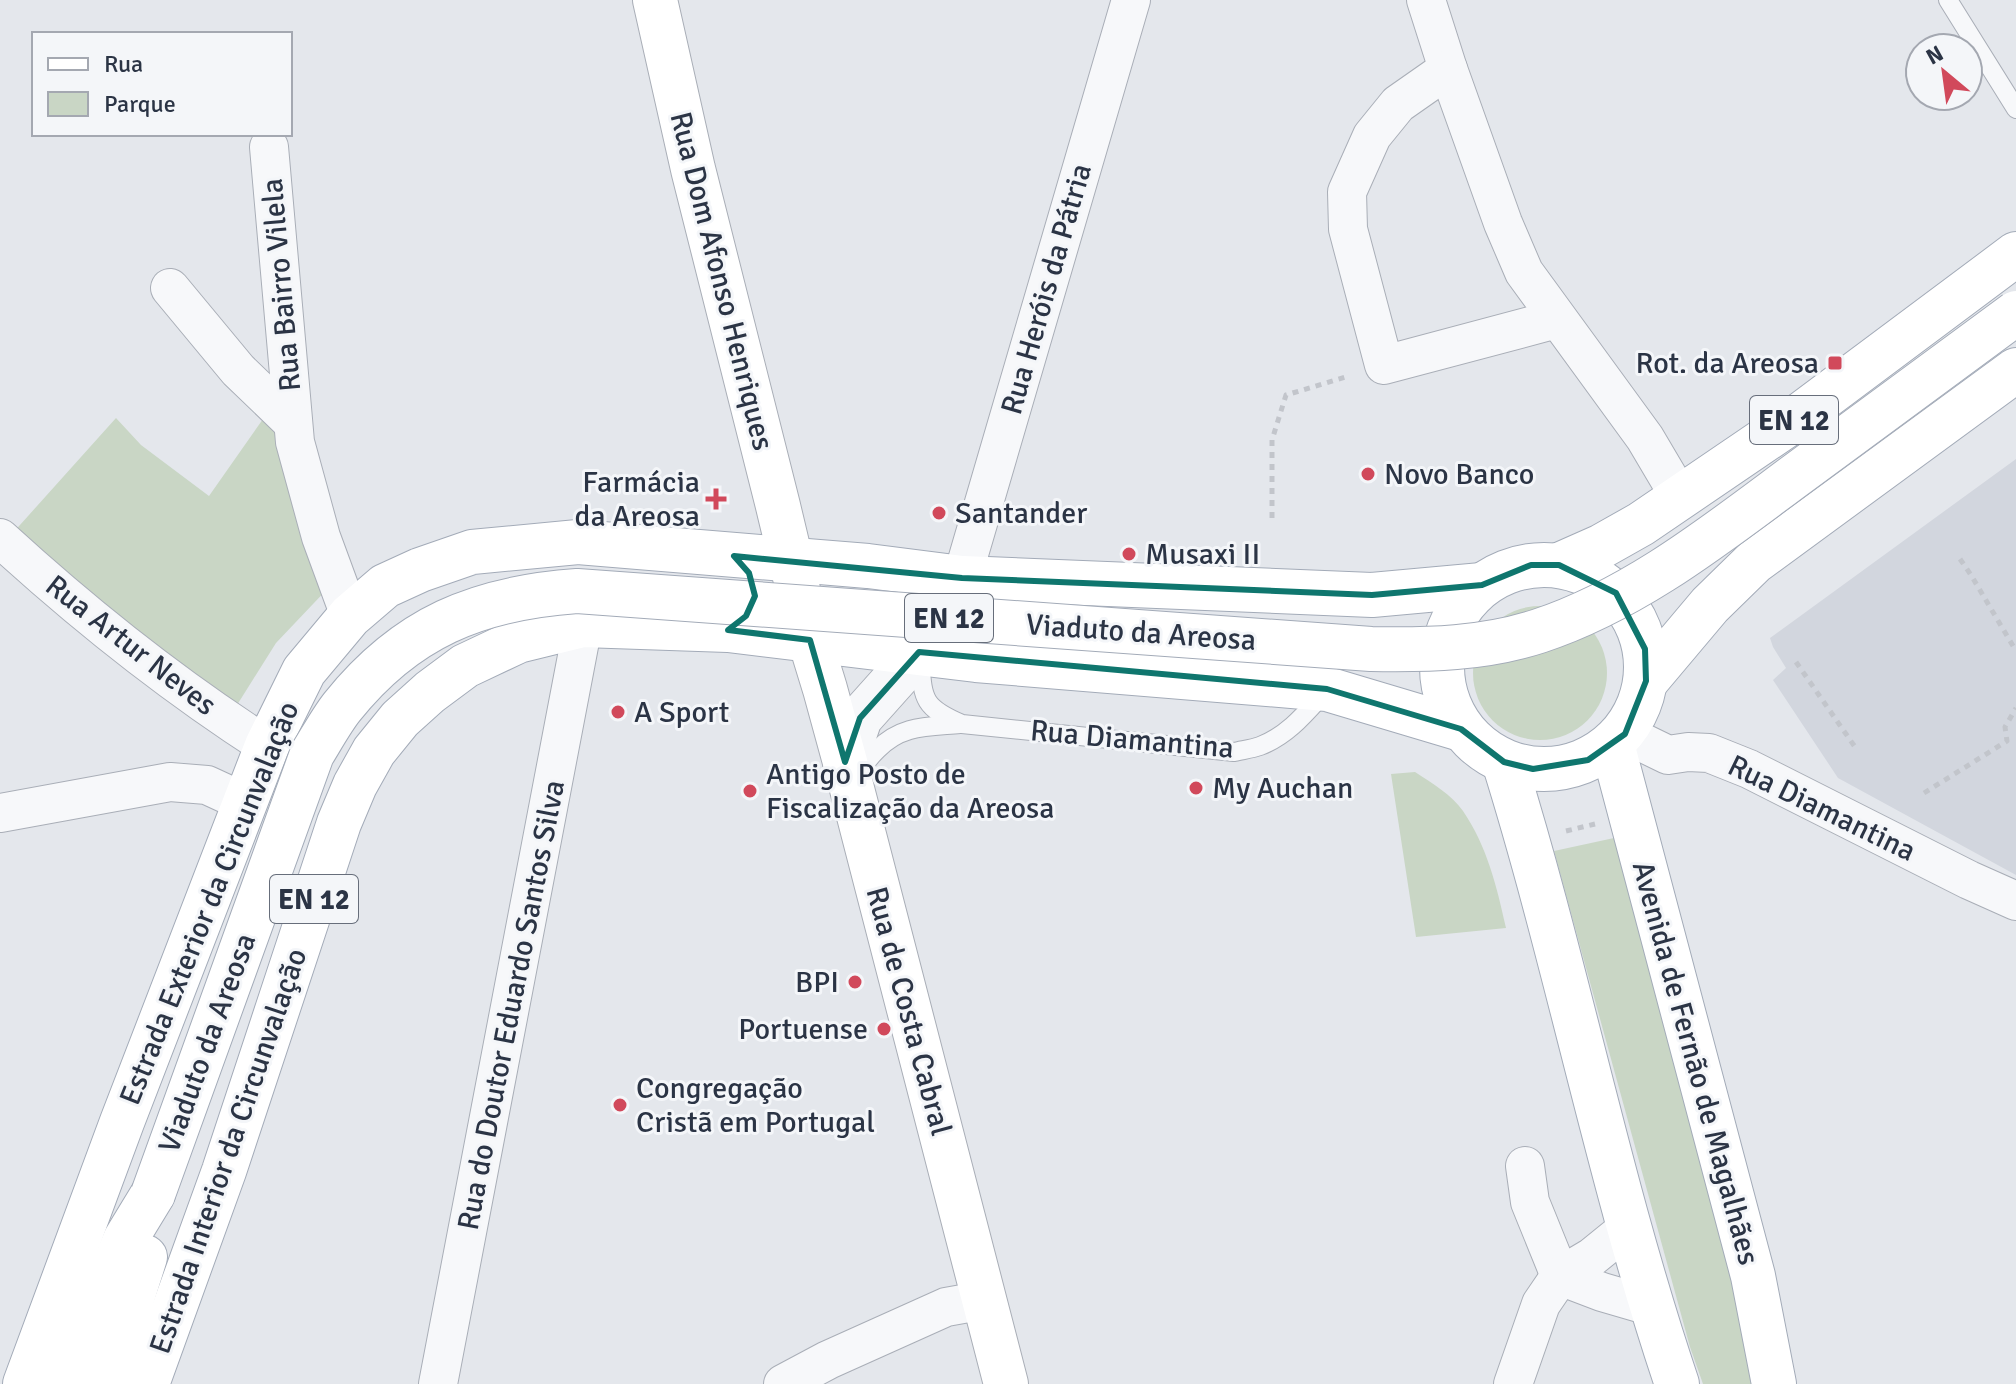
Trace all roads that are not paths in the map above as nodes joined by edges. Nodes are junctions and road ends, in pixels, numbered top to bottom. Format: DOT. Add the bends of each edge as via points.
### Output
graph roads {
  1 [pos="655,0"];
  2 [pos="1131,0"];
  3 [pos="1426,0"];
  4 [pos="1948,0"];
  5 [pos="1448,69"];
  6 [pos="2016,109"];
  7 [pos="269,147"];
  8 [pos="2016,254"];
  9 [pos="170,288"];
  10 [pos="2016,313"];
  11 [pos="1557,319"];
  12 [pos="2016,370"];
  13 [pos="293,423"];
  14 [pos="1677,500"];
  15 [pos="0,538"];
  16 [pos="734,556"];
  17 [pos="791,561"];
  18 [pos="1559,565"];
  19 [pos="962,578"];
  20 [pos="1482,585"];
  21 [pos="350,616"];
  22 [pos="583,625"];
  23 [pos="728,630"];
  24 [pos="810,640"];
  25 [pos="919,652"];
  26 [pos="1646,681"];
  27 [pos="1327,689"];
  28 [pos="962,724"];
  29 [pos="1461,729"];
  30 [pos="1619,739"];
  31 [pos="267,746"];
  32 [pos="1504,762"];
  33 [pos="849,778"];
  34 [pos="246,803"];
  35 [pos="0,813"];
  36 [pos="2016,901"];
  37 [pos="1525,1166"];
  38 [pos="153,1194"];
  39 [pos="1629,1227"];
  40 [pos="1560,1276"];
  41 [pos="985,1300"];
  42 [pos="1650,1306"];
  43 [pos="25,1384"];
  44 [pos="64,1384"];
  45 [pos="105,1384"];
  46 [pos="147,1384"];
  47 [pos="438,1384"];
  48 [pos="783,1384"];
  49 [pos="1006,1384"];
  50 [pos="1513,1384"];
  51 [pos="1677,1384"];
  52 [pos="1774,1384"];
  1 -- 17 [label="main road, Rua Dom Afonso Henriques"];
  2 -- 19 [label="street, Rua Heróis da Pátria"];
  3 -- 5 [label="street"];
  4 -- 6 [label="lane"];
  5 -- 11 [label="street" via="1524,272"];
  5 -- 11 [label="street" via="1398,104 1372,136 1347,192 1348,229 1384,365"];
  7 -- 13 [label="street, Rua Bairro Vilela"];
  8 -- 14 [label="main road, EN 12"];
  9 -- 13 [label="street, Rua Bairro Vilela" via="238,370"];
  10 -- 38 [label="main road, Viaduto da Areosa / EN 12, bridge" via="1735,520 1629,591 1568,621 1487,644 1371,649 577,591 492,603 440,623 369,676 312,754"];
  11 -- 14 [label="street" via="1645,438"];
  12 -- 26 [label="main road, EN 12" via="1754,562"];
  13 -- 21 [label="street, Rua Bairro Vilela" via="321,537"];
  14 -- 18 [label="main road, EN 12" via="1615,539"];
  15 -- 31 [label="street, Rua Artur Neves" via="183,689"];
  16 -- 17 [label="main road, Estrada Exterior da Circunvalação / EN 12"];
  16 -- 21 [label="main road, Estrada Exterior da Circunvalação / EN 12" via="578,542 472,552 385,586"];
  16 -- 23 [label="main road" via="749,573 755,596 746,616"];
  17 -- 19 [label="main road, Estrada Exterior da Circunvalação / EN 12"];
  17 -- 24 [label="main road, Rua Dom Afonso Henriques"];
  18 -- 20 [label="main road, EN 12" via="1531,565"];
  18 -- 26 [label="main road, EN 12" via="1589,575 1616,593 1635,618 1645,649"];
  19 -- 20 [label="main road, Estrada Exterior da Circunvalação / EN 12" via="1372,595"];
  19 -- 25 [label="street"];
  20 -- 29 [label="main road, EN 12" via="1460,608 1444,647 1441,669 1447,700"];
  21 -- 31 [label="main road, Estrada Exterior da Circunvalação / EN 12" via="304,671"];
  22 -- 23 [label="main road, Estrada Interior da Circunvalação / EN 12"];
  22 -- 46 [label="main road, Estrada Interior da Circunvalação / EN 12" via="518,641 465,666 400,719 374,751 339,823"];
  22 -- 47 [label="street, Rua do Doutor Eduardo Santos Silva"];
  23 -- 24 [label="main road, Estrada Interior da Circunvalação / EN 12"];
  24 -- 25 [label="main road, Estrada Interior da Circunvalação / EN 12"];
  24 -- 33 [label="main road, Rua de Costa Cabral"];
  25 -- 27 [label="main road, EN 12"];
  25 -- 28 [label="lane, Rua Diamantina" via="923,693 931,706"];
  25 -- 33 [label="street" via="860,718"];
  26 -- 30 [label="main road, EN 12" via="1639,712"];
  27 -- 28 [label="lane, Rua Diamantina" via="1292,728 1259,747 1234,752"];
  27 -- 29 [label="main road, EN 12"];
  28 -- 33 [label="lane, Rua Diamantina" via="911,728 885,742"];
  29 -- 32 [label="main road, EN 12"];
  30 -- 32 [label="main road, EN 12" via="1588,760 1561,768"];
  30 -- 36 [label="street, Rua Diamantina" via="1668,755 1709,753 1749,769"];
  30 -- 52 [label="main road, Avenida de Fernão de Magalhães" via="1753,1276"];
  31 -- 34 [label="main road, Estrada Exterior da Circunvalação / EN 12"];
  32 -- 39 [label="main road"];
  33 -- 41 [label="main road, Rua de Costa Cabral"];
  34 -- 35 [label="street" via="207,785 170,782"];
  34 -- 43 [label="main road, Estrada Exterior da Circunvalação / EN 12"];
  37 -- 40 [label="street" via="1530,1202"];
  38 -- 44 [label="main road, EN 12" via="125,1240"];
  38 -- 45 [label="main road, Estrada Interior da Circunvalação / EN 12" via="149,1246"];
  39 -- 40 [label="street"];
  39 -- 42 [label="main road"];
  40 -- 42 [label="street"];
  40 -- 50 [label="street" via="1541,1304"];
  41 -- 48 [label="street" via="946,1307"];
  41 -- 49 [label="main road, Rua de Costa Cabral"];
  42 -- 51 [label="main road"];
}
